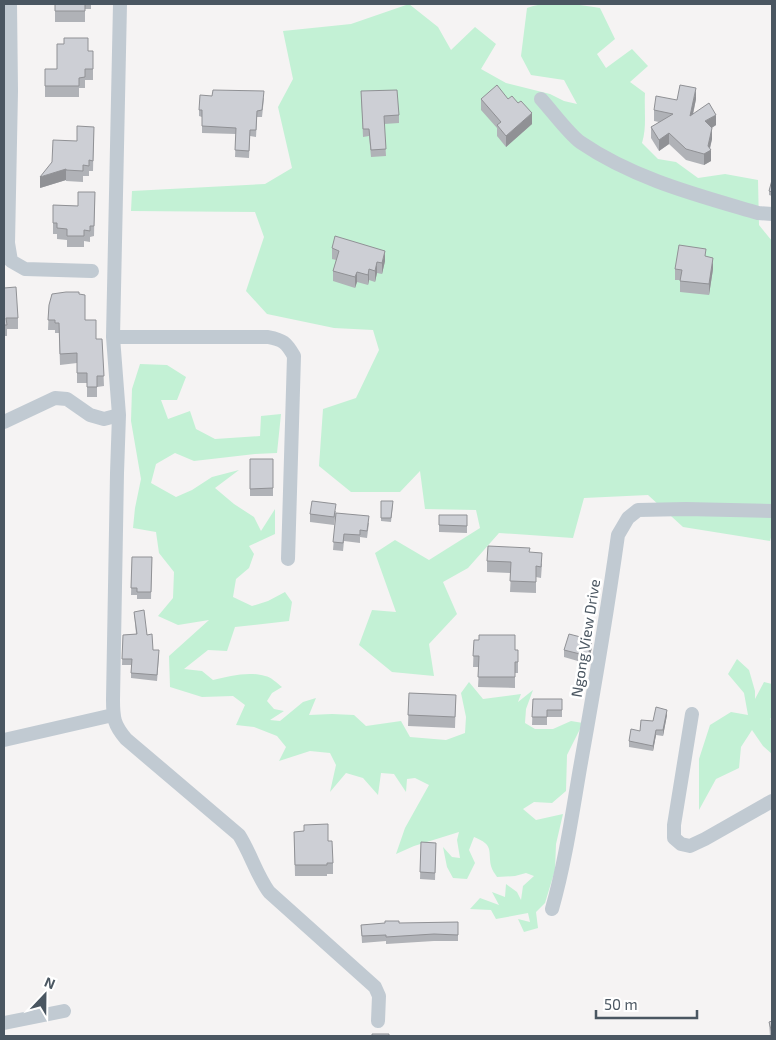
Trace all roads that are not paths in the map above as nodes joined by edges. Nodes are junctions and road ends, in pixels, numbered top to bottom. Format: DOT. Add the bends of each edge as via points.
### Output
graph roads {
  1 [pos="10,4"];
  2 [pos="120,4"];
  3 [pos="7,91"];
  4 [pos="541,99"];
  5 [pos="772,214"];
  6 [pos="92,271"];
  7 [pos="114,337"];
  8 [pos="119,415"];
  9 [pos="4,422"];
  10 [pos="772,511"];
  11 [pos="288,559"];
  12 [pos="692,714"];
  13 [pos="113,716"];
  14 [pos="4,740"];
  15 [pos="772,801"];
  16 [pos="552,910"];
  17 [pos="64,1011"];
  18 [pos="378,1020"];
  19 [pos="4,1023"];
  1 -- 3 [label="street"];
  2 -- 7 [label="street"];
  3 -- 6 [label="street" via="8,243 11,261 25,269"];
  4 -- 5 [label="street" via="579,141 624,168 673,188 758,213"];
  7 -- 8 [label="street"];
  7 -- 11 [label="street" via="268,337 287,344 294,356"];
  8 -- 9 [label="street" via="104,419 67,399 55,398"];
  8 -- 13 [label="street"];
  10 -- 16 [label="street, Ngong View Drive" via="638,510 628,518 618,535 577,786"];
  12 -- 15 [label="street" via="674,838 680,844 690,846"];
  13 -- 14 [label="street"];
  13 -- 18 [label="street" via="126,739 240,835 259,878 269,892 376,987"];
  17 -- 19 [label="street"];
}
